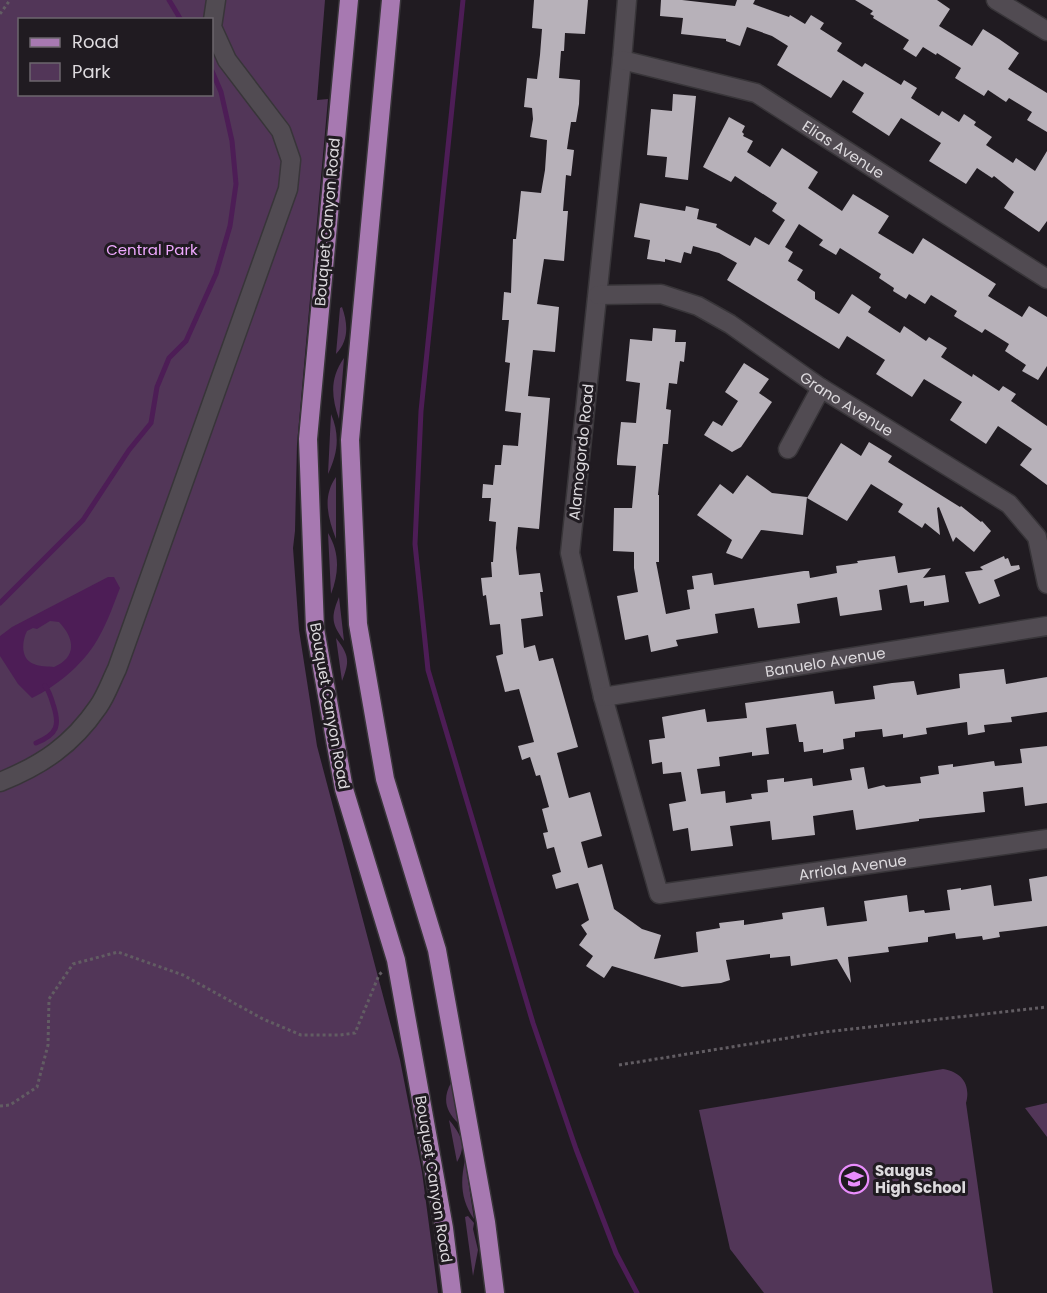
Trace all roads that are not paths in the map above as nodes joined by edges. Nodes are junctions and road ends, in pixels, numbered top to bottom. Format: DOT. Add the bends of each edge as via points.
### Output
graph roads {
  1 [pos="216,0"];
  2 [pos="349,0"];
  3 [pos="391,0"];
  4 [pos="627,0"];
  5 [pos="996,0"];
  6 [pos="213,20"];
  7 [pos="213,29"];
  8 [pos="1047,31"];
  9 [pos="622,60"];
  10 [pos="1047,279"];
  11 [pos="598,295"];
  12 [pos="821,388"];
  13 [pos="788,449"];
  14 [pos="1047,584"];
  15 [pos="1047,626"];
  16 [pos="603,696"];
  17 [pos="0,782"];
  18 [pos="1047,839"];
  19 [pos="659,894"];
  20 [pos="452,1293"];
  21 [pos="495,1293"];
  1 -- 6 [label="street"];
  2 -- 20 [label="main road, Bouquet Canyon Road" via="308,439 315,629 344,789 396,960"];
  3 -- 21 [label="main road" via="350,440 358,624 385,778 437,950"];
  4 -- 9 [label="street, Alamogordo Road"];
  5 -- 8 [label="street"];
  7 -- 17 [label="street" via="227,60 281,131 291,160 288,189 117,669 98,706 60,751"];
  9 -- 10 [label="street, Elias Avenue" via="756,93"];
  9 -- 11 [label="street, Alamogordo Road"];
  11 -- 12 [label="street, Grano Avenue" via="662,294 698,306"];
  11 -- 16 [label="street, Alamogordo Road" via="570,553"];
  12 -- 13 [label="street"];
  12 -- 14 [label="street, Grano Avenue" via="1010,504 1037,537"];
  15 -- 16 [label="street, Banuelo Avenue"];
  16 -- 19 [label="street, Alamogordo Road"];
  18 -- 19 [label="street, Arriola Avenue"];
}
